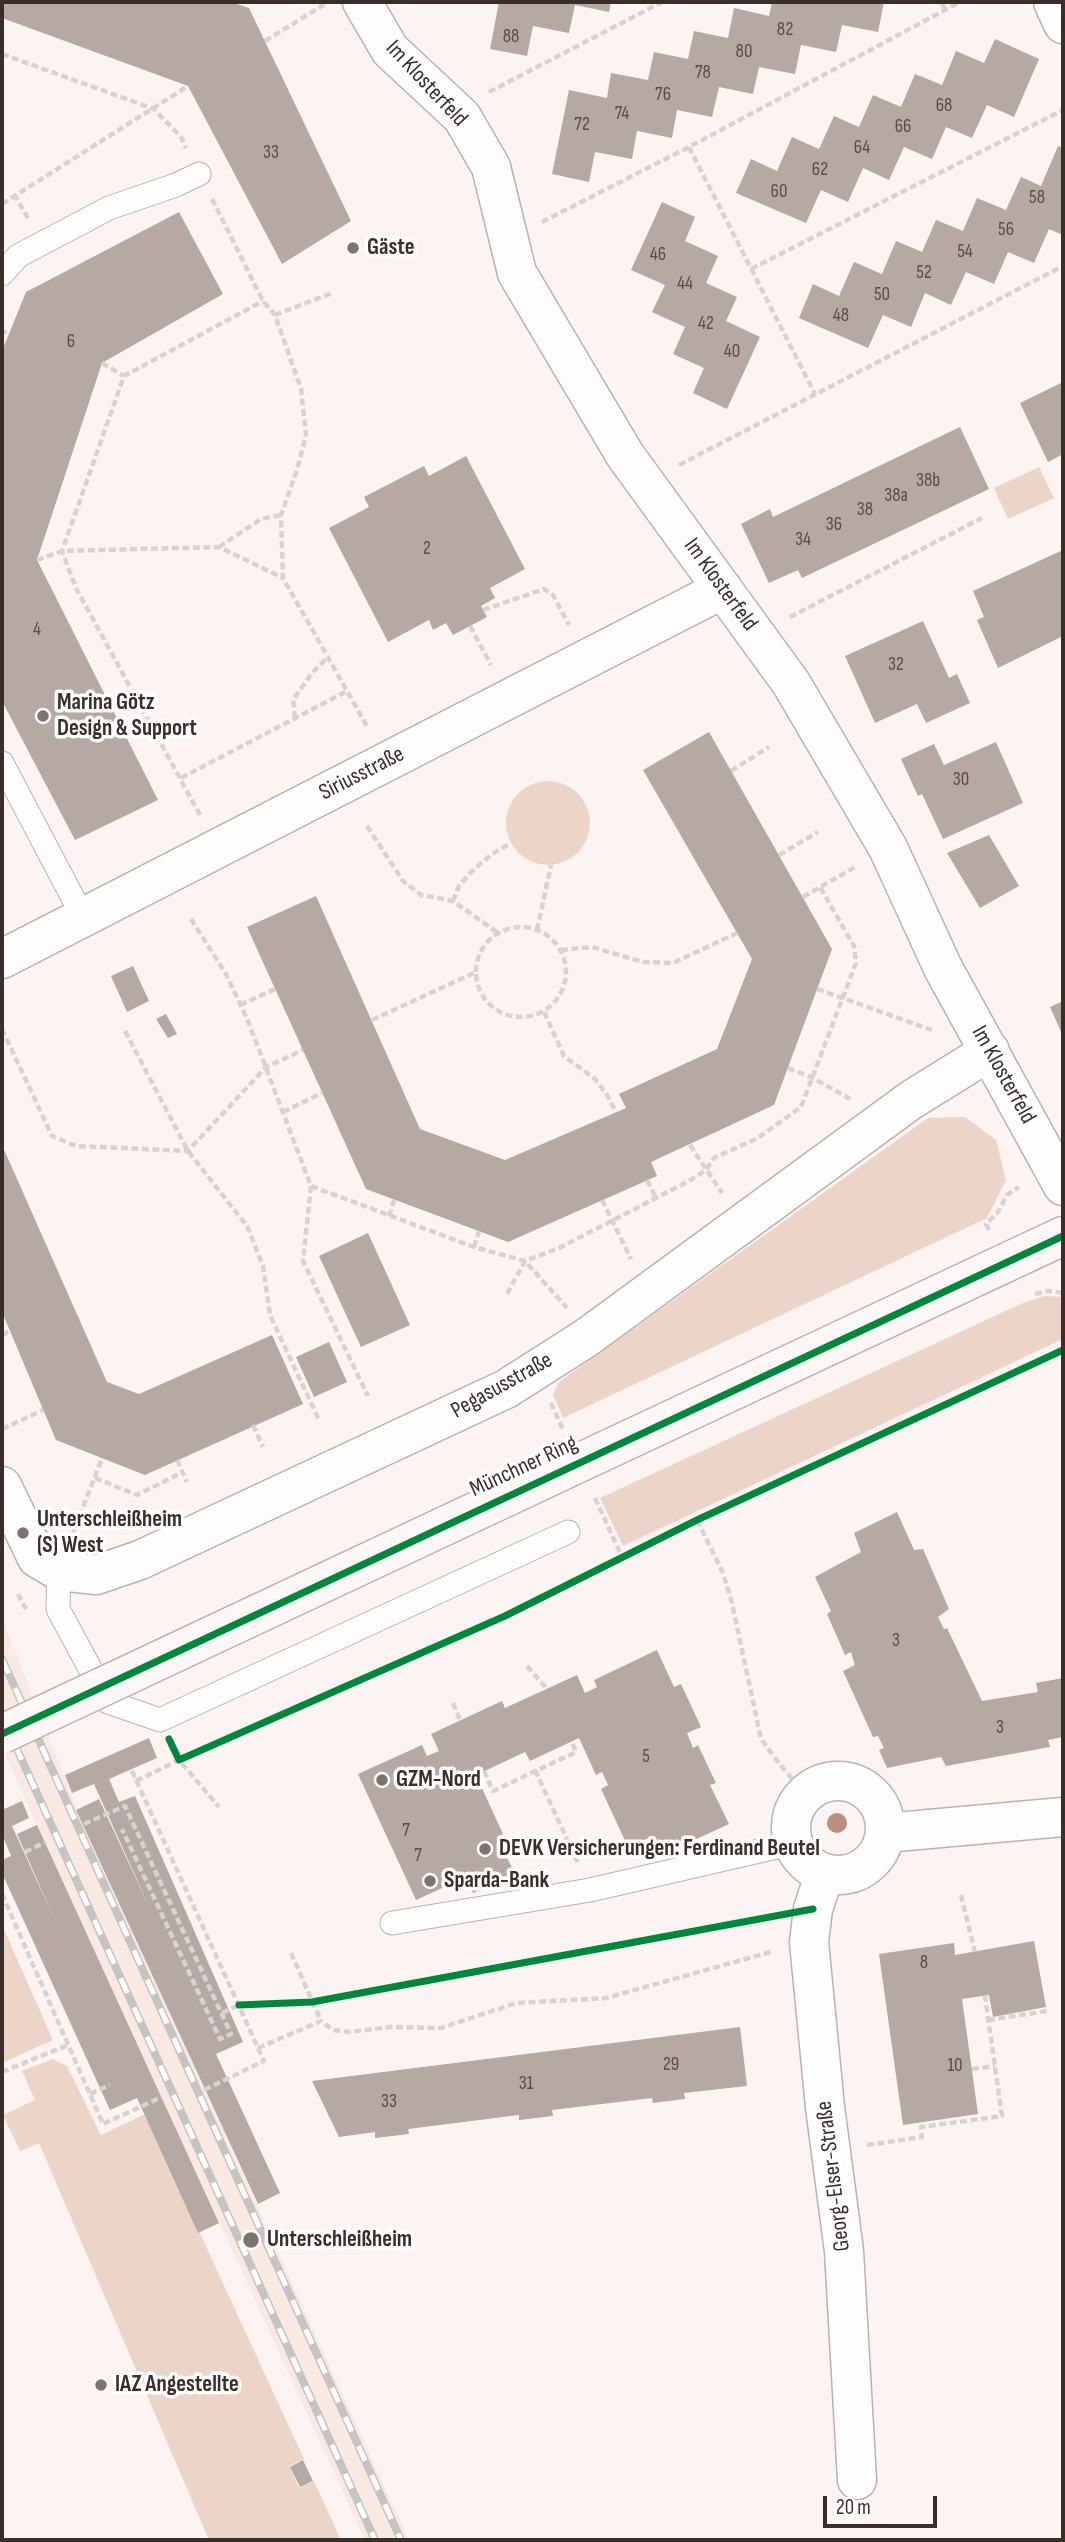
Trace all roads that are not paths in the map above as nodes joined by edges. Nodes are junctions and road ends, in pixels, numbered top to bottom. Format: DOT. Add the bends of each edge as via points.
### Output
graph roads {
  1 [pos="362,2"];
  2 [pos="1053,2"];
  3 [pos="1063,24"];
  4 [pos="199,174"];
  5 [pos="2,274"];
  6 [pos="723,589"];
  7 [pos="2,763"];
  8 [pos="83,917"];
  9 [pos="2,959"];
  10 [pos="990,1051"];
  11 [pos="1063,1186"];
  12 [pos="1063,1236"];
  13 [pos="2,1486"];
  14 [pos="568,1532"];
  15 [pos="59,1572"];
  16 [pos="2,1734"];
  17 [pos="1063,1817"];
  18 [pos="885,1833"];
  19 [pos="793,1843"];
  20 [pos="825,1873"];
  21 [pos="392,1923"];
  22 [pos="857,2480"];
  1 -- 6 [label="street, Im Klosterfeld" via="390,50 462,117 491,167 517,273 625,455"];
  2 -- 3 [label="street"];
  4 -- 5 [label="lane" via="109,208 18,256"];
  6 -- 8 [label="street, Siriusstraße"];
  6 -- 10 [label="street, Im Klosterfeld" via="791,683 888,848 943,968"];
  7 -- 8 [label="lane"];
  8 -- 9 [label="street, Siriusstraße"];
  10 -- 11 [label="street, Im Klosterfeld"];
  10 -- 15 [label="street, Pegasusstraße" via="911,1100 586,1338 506,1389 139,1560 96,1575"];
  12 -- 16 [label="main road, Münchner Ring, bridge"];
  13 -- 15 [label="street" via="37,1558"];
  14 -- 15 [label="lane" via="160,1720 108,1702 58,1609"];
  17 -- 18 [label="street"];
  18 -- 19 [label="street" via="878,1802 859,1786 828,1782 816,1786 797,1804 792,1816"];
  18 -- 20 [label="street" via="880,1849 865,1867 839,1875"];
  19 -- 20 [label="street" via="808,1865"];
  19 -- 21 [label="lane" via="590,1890"];
  20 -- 22 [label="street, Georg-Elser-Straße" via="813,1909 809,1942 844,2251"];
}
